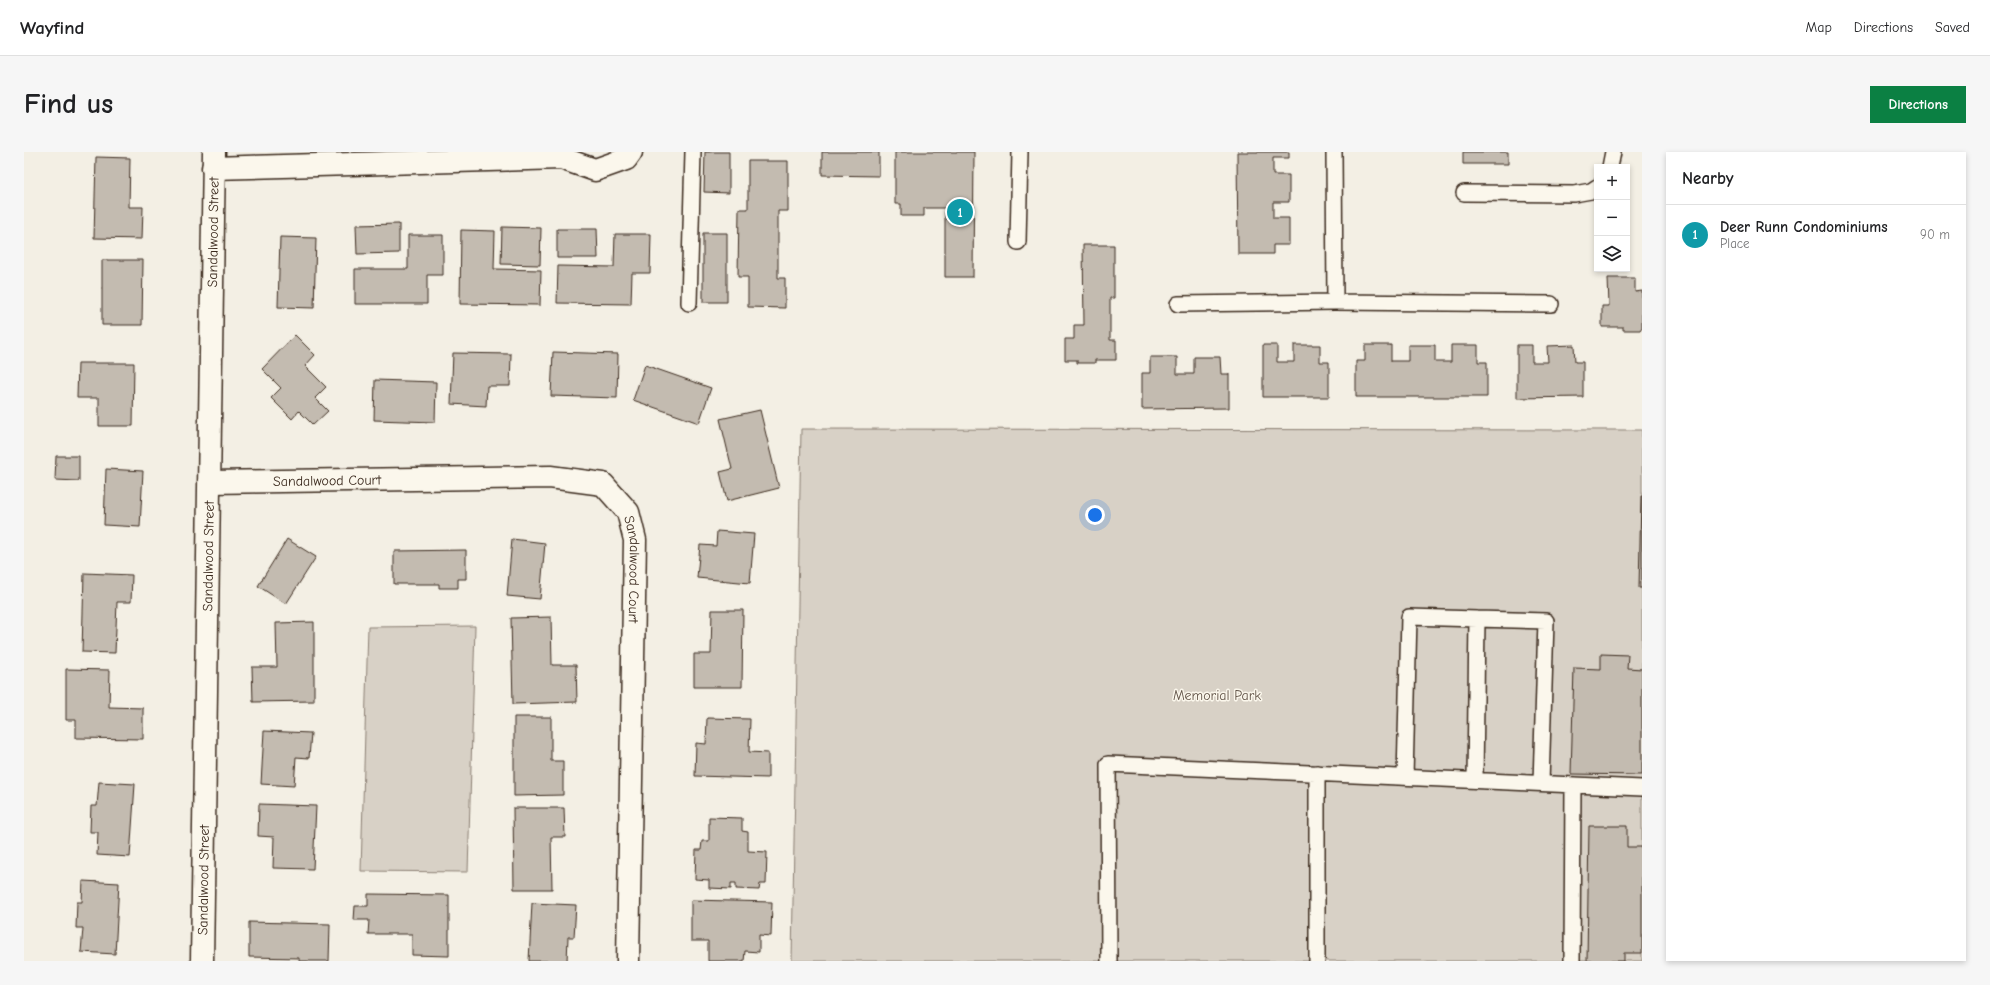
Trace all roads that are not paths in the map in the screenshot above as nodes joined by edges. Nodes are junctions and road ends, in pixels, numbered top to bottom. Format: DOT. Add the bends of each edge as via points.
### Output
graph roads {
  1 [pos="630,152"];
  2 [pos="692,152"];
  3 [pos="1020,152"];
  4 [pos="1334,152"];
  5 [pos="1613,152"];
  6 [pos="559,155"];
  7 [pos="214,160"];
  8 [pos="1611,164"];
  9 [pos="1594,189"];
  10 [pos="1464,193"];
  11 [pos="1018,242"];
  12 [pos="689,302"];
  13 [pos="1335,302"];
  14 [pos="1178,304"];
  15 [pos="1551,304"];
  16 [pos="210,482"];
  17 [pos="1477,619"];
  18 [pos="1317,773"];
  19 [pos="1405,777"];
  20 [pos="1475,780"];
  21 [pos="1541,783"];
  22 [pos="1573,785"];
  23 [pos="1642,788"];
  24 [pos="202,961"];
  25 [pos="628,961"];
  26 [pos="1109,961"];
  27 [pos="1317,961"];
  28 [pos="1572,961"];
  1 -- 6 [label="street" via="626,159 595,170"];
  2 -- 12 [label="lane"];
  3 -- 11 [label="lane"];
  4 -- 13 [label="lane"];
  5 -- 8 [label="lane"];
  6 -- 7 [label="street"];
  7 -- 16 [label="street, Sandalwood Street"];
  9 -- 10 [label="lane" via="1574,194"];
  13 -- 14 [label="lane"];
  13 -- 15 [label="lane"];
  16 -- 24 [label="street, Sandalwood Street"];
  16 -- 25 [label="street, Sandalwood Court" via="550,477 603,484 628,512 635,540"];
  17 -- 19 [label="lane" via="1409,617"];
  17 -- 20 [label="lane"];
  17 -- 21 [label="lane" via="1546,621"];
  18 -- 19 [label="lane"];
  18 -- 26 [label="lane" via="1108,764"];
  18 -- 27 [label="lane"];
  19 -- 20 [label="lane"];
  20 -- 21 [label="lane"];
  21 -- 22 [label="lane"];
  22 -- 23 [label="lane"];
  22 -- 28 [label="lane"];
}
